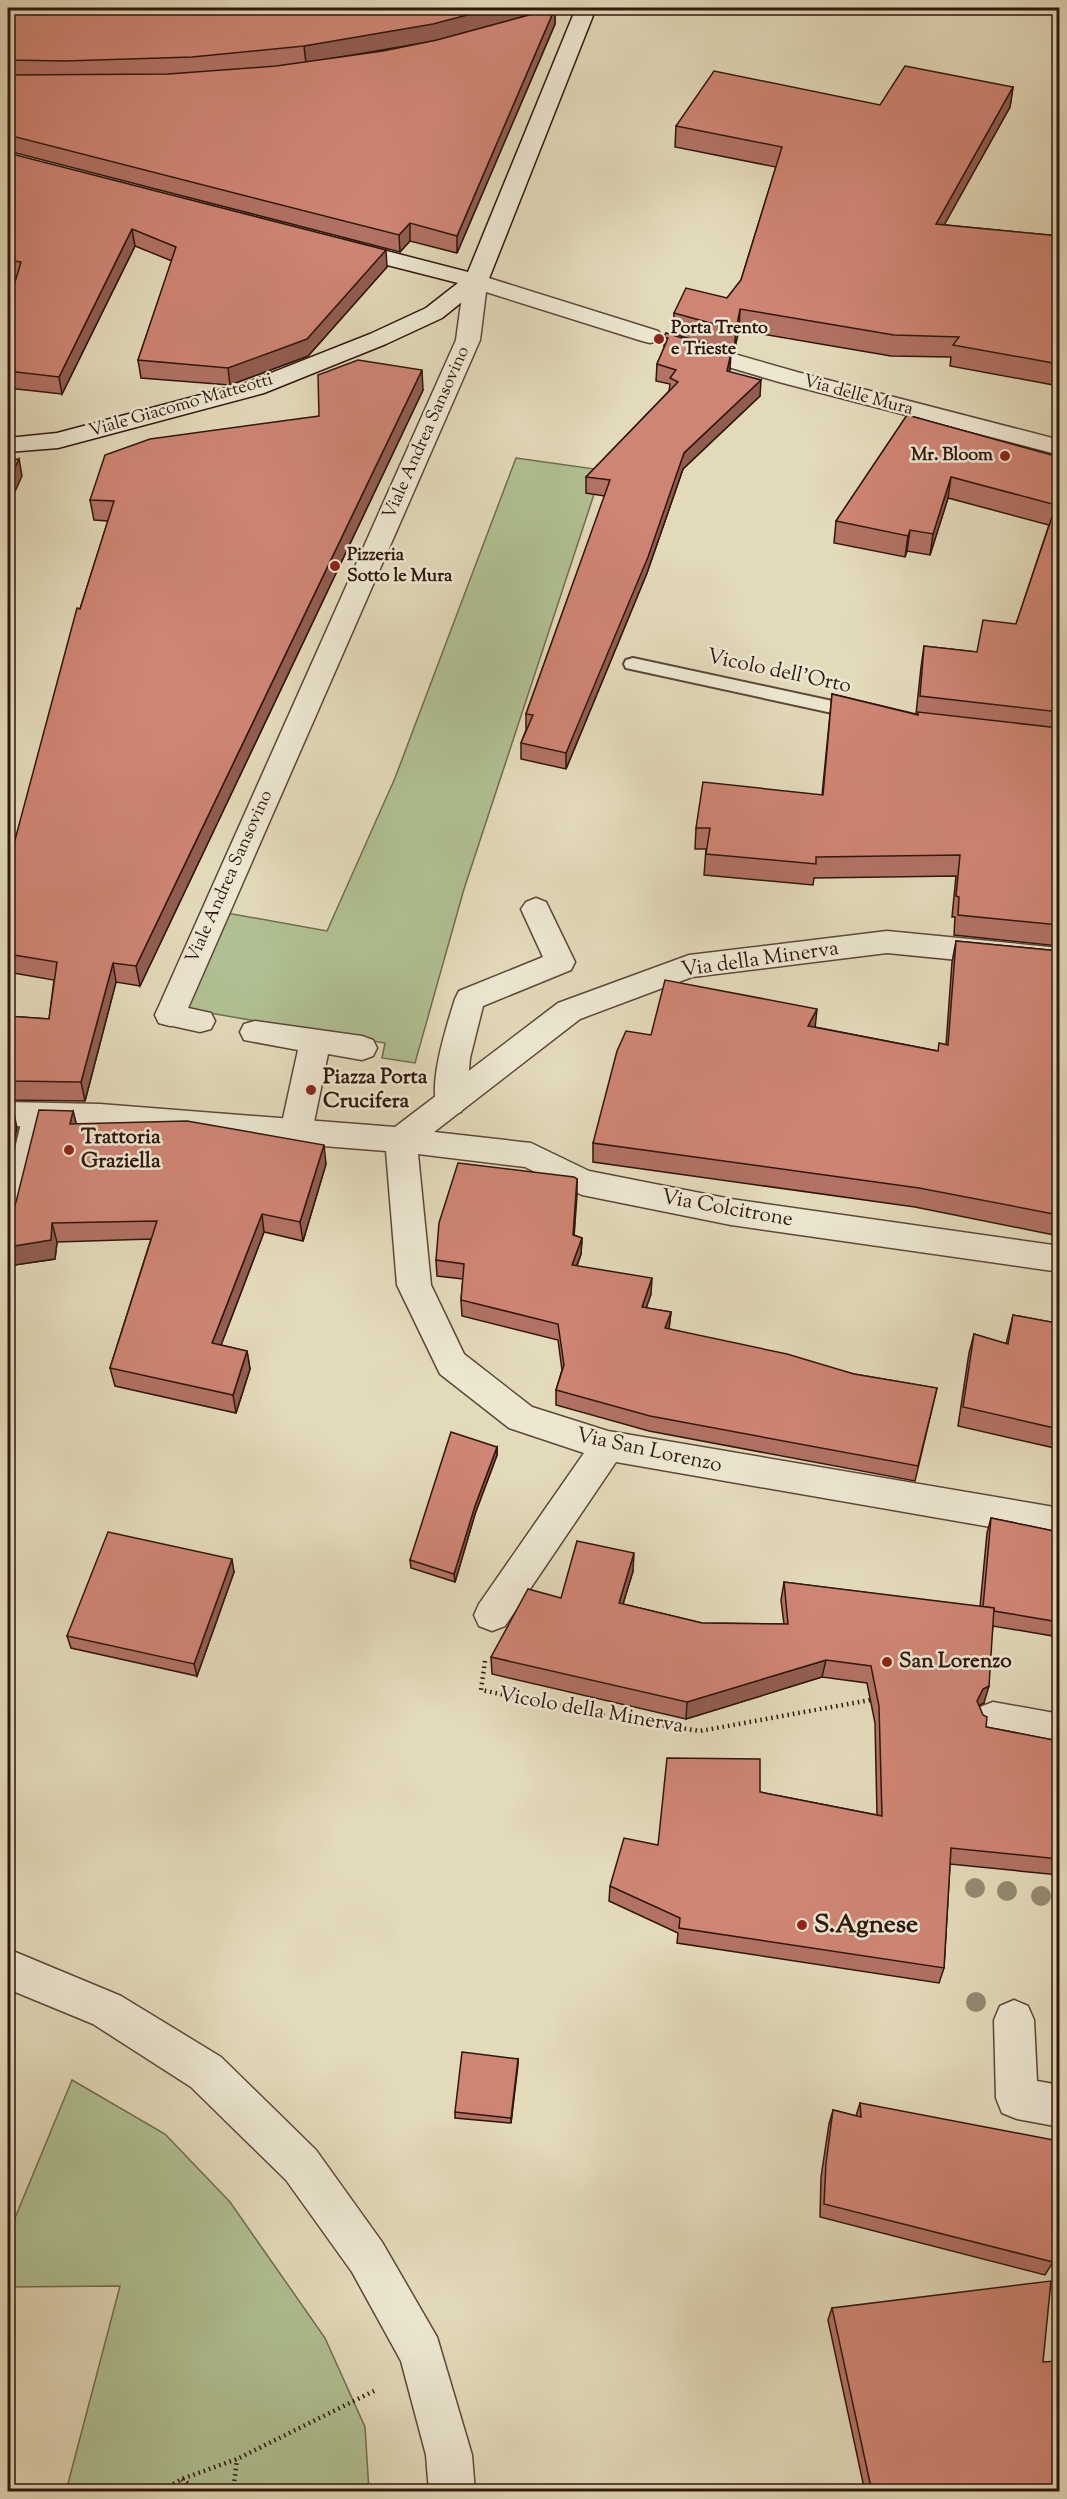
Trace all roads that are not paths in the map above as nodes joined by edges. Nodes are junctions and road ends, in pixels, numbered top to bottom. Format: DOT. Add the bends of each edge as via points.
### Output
graph roads {
  1 [pos="584,8"];
  2 [pos="559,14"];
  3 [pos="327,243"];
  4 [pos="476,281"];
  5 [pos="8,445"];
  6 [pos="1059,448"];
  7 [pos="633,664"];
  8 [pos="874,716"];
  9 [pos="536,909"];
  10 [pos="1059,959"];
  11 [pos="200,1022"];
  12 [pos="255,1032"];
  13 [pos="315,1041"];
  14 [pos="362,1048"];
  15 [pos="450,1103"];
  16 [pos="21,1114"];
  17 [pos="296,1132"];
  18 [pos="401,1140"];
  19 [pos="8,1220"];
  20 [pos="1059,1259"];
  21 [pos="608,1446"];
  22 [pos="1059,1524"];
  23 [pos="492,1615"];
  24 [pos="993,1719"];
  25 [pos="1059,1731"];
  26 [pos="8,1969"];
  27 [pos="1014,2020"];
  28 [pos="1059,2106"];
  29 [pos="452,2492"];
  1 -- 2 [label="street"];
  1 -- 4 [label="street, Viale Andrea Sansovino"];
  3 -- 4 [label="street, Via delle Mura"];
  4 -- 5 [label="street, Viale Giacomo Matteotti" via="434,313 255,388 58,440"];
  4 -- 6 [label="street, Via delle Mura" via="788,377"];
  4 -- 11 [label="street, Viale Andrea Sansovino" via="468,340 170,1015"];
  7 -- 8 [label="lane, Vicolo dell'Orto"];
  9 -- 15 [label="street" via="560,962 470,999 454,1058"];
  10 -- 15 [label="street, Via della Minerva" via="887,942 689,966 569,1011"];
  12 -- 13 [label="street"];
  13 -- 14 [label="street"];
  13 -- 17 [label="street"];
  15 -- 18 [label="street, Via della Minerva"];
  16 -- 17 [label="street, Via Colcitrone" via="100,1116"];
  16 -- 19 [label="lane"];
  17 -- 18 [label="street, Via Colcitrone"];
  18 -- 20 [label="street, Via Colcitrone" via="531,1155 582,1182 731,1212"];
  18 -- 21 [label="street, Via San Lorenzo" via="414,1285 452,1364 522,1418"];
  21 -- 22 [label="street, Via San Lorenzo"];
  21 -- 23 [label="street"];
  24 -- 25 [label="street"];
  26 -- 29 [label="street" via="107,2010 206,2072 301,2165 368,2257 421,2353 449,2455"];
  27 -- 28 [label="street" via="1017,2097"];
}
